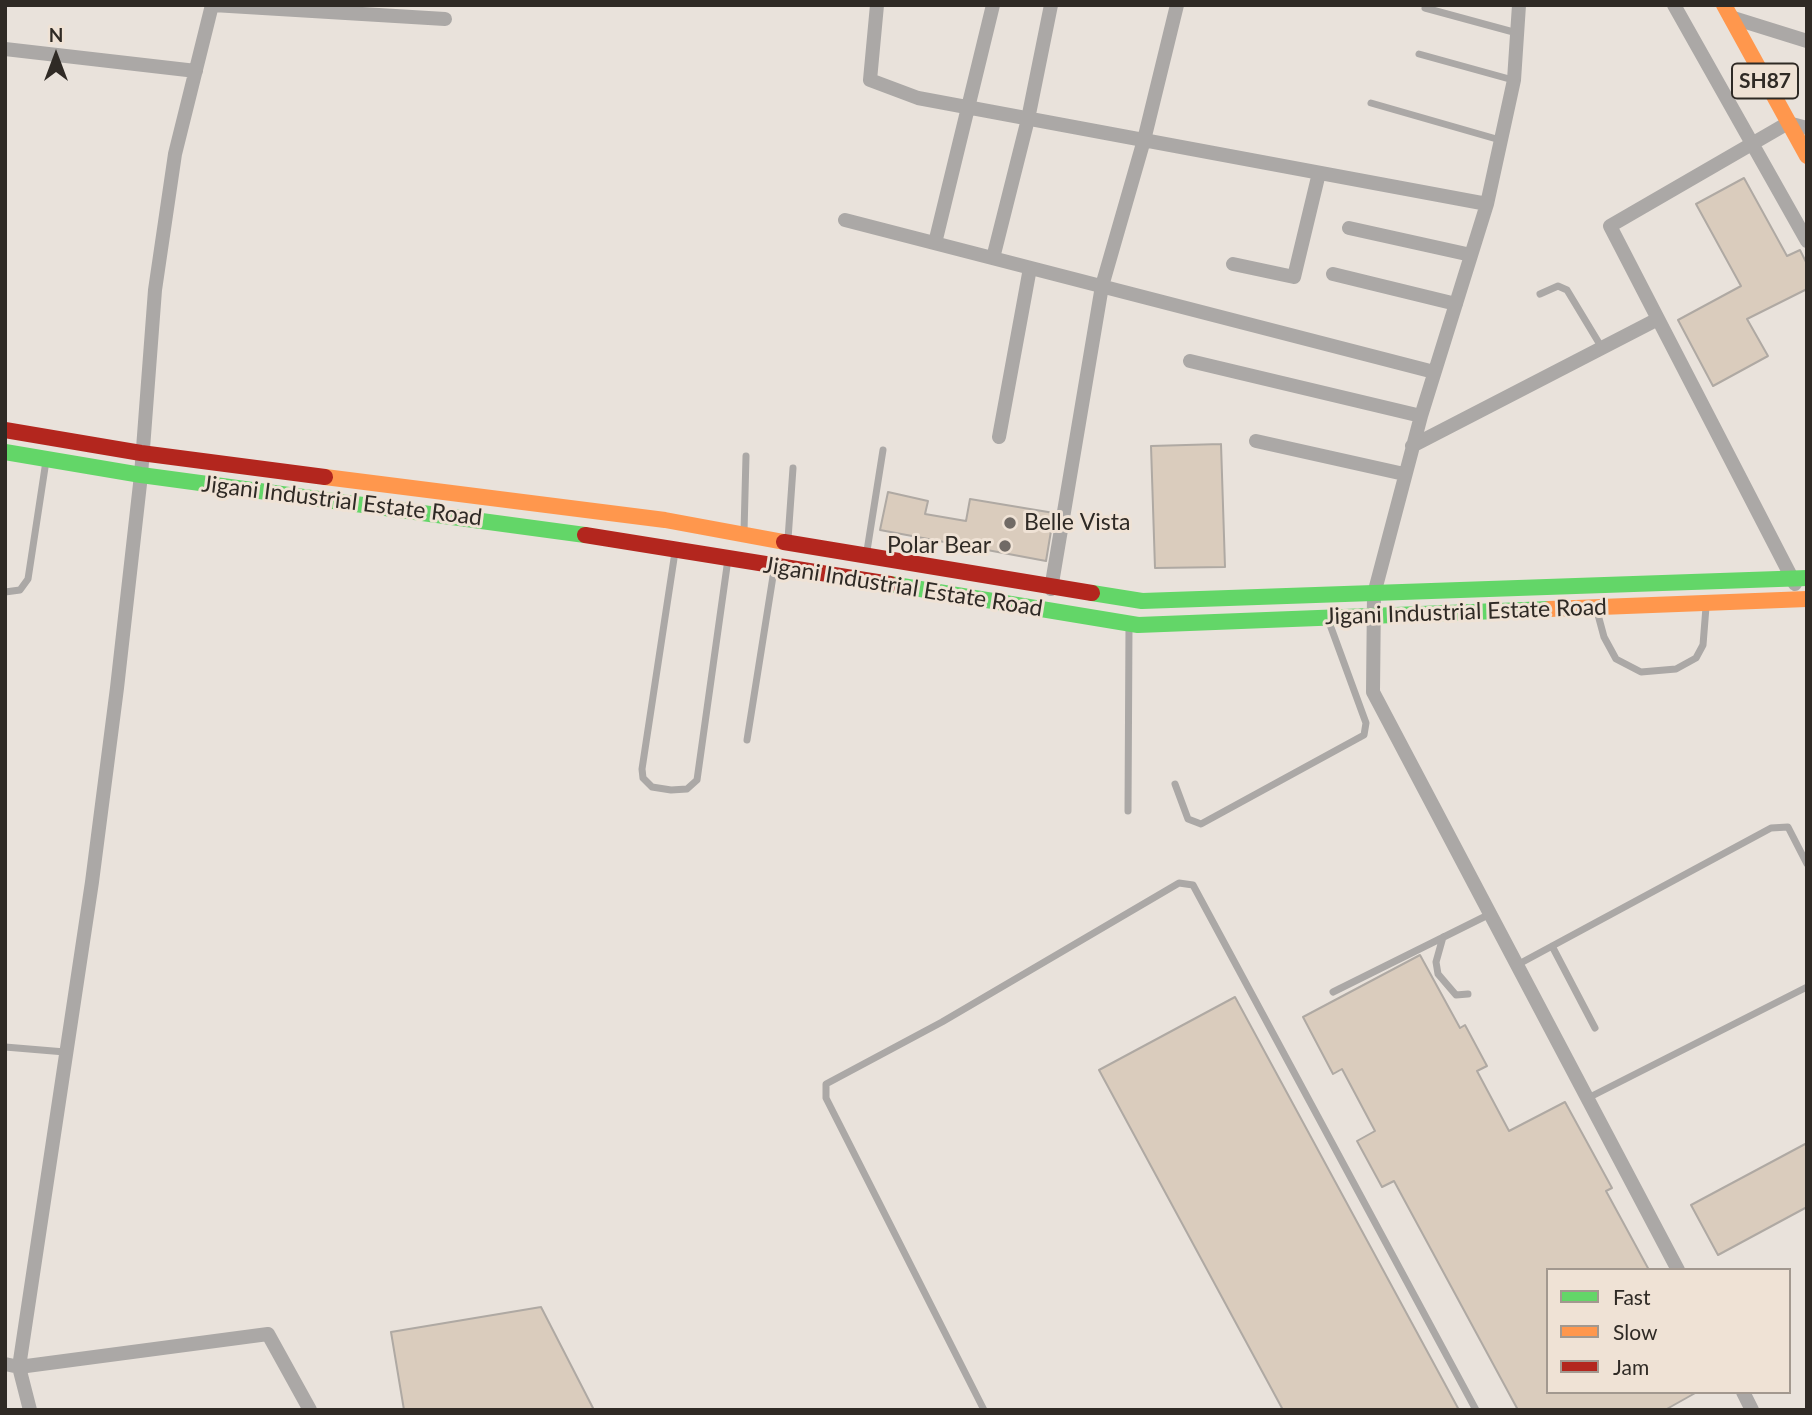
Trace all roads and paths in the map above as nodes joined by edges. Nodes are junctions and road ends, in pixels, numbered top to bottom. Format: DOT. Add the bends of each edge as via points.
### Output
graph roads {
  1 [pos="212,5"];
  2 [pos="877,5"];
  3 [pos="993,5"];
  4 [pos="1051,5"];
  5 [pos="1177,5"];
  6 [pos="1519,5"];
  7 [pos="1674,5"];
  8 [pos="1425,8"];
  9 [pos="1727,11"];
  10 [pos="444,19"];
  11 [pos="1517,33"];
  12 [pos="1807,41"];
  13 [pos="5,49"];
  14 [pos="1419,54"];
  15 [pos="196,71"];
  16 [pos="1514,80"];
  17 [pos="1371,103"];
  18 [pos="969,108"];
  19 [pos="1028,119"];
  20 [pos="1788,123"];
  21 [pos="1807,128"];
  22 [pos="1144,140"];
  23 [pos="1501,140"];
  24 [pos="1754,143"];
  25 [pos="1807,156"];
  26 [pos="1319,173"];
  27 [pos="1487,204"];
  28 [pos="845,220"];
  29 [pos="1349,228"];
  30 [pos="1807,241"];
  31 [pos="936,243"];
  32 [pos="1471,256"];
  33 [pos="993,258"];
  34 [pos="1233,264"];
  35 [pos="1031,268"];
  36 [pos="1333,274"];
  37 [pos="1102,286"];
  38 [pos="1540,294"];
  39 [pos="1455,304"];
  40 [pos="1656,320"];
  41 [pos="1602,348"];
  42 [pos="1190,361"];
  43 [pos="1434,372"];
  44 [pos="1421,416"];
  45 [pos="5,430"];
  46 [pos="999,437"];
  47 [pos="1256,441"];
  48 [pos="1412,446"];
  49 [pos="883,450"];
  50 [pos="5,452"];
  51 [pos="141,453"];
  52 [pos="746,456"];
  53 [pos="46,460"];
  54 [pos="793,468"];
  55 [pos="1404,474"];
  56 [pos="141,475"];
  57 [pos="744,536"];
  58 [pos="787,544"];
  59 [pos="675,549"];
  60 [pos="729,558"];
  61 [pos="866,558"];
  62 [pos="775,565"];
  63 [pos="1800,578"];
  64 [pos="1051,590"];
  65 [pos="5,592"];
  66 [pos="1374,594"];
  67 [pos="1707,603"];
  68 [pos="1805,603"];
  69 [pos="1597,607"];
  70 [pos="1374,616"];
  71 [pos="1327,618"];
  72 [pos="1129,624"];
  73 [pos="1385,714"];
  74 [pos="1366,723"];
  75 [pos="747,740"];
  76 [pos="1175,784"];
  77 [pos="1128,811"];
  78 [pos="1807,864"];
  79 [pos="1490,914"];
  80 [pos="1443,937"];
  81 [pos="1552,946"];
  82 [pos="1517,965"];
  83 [pos="1807,987"];
  84 [pos="1333,992"];
  85 [pos="1468,994"];
  86 [pos="1595,1028"];
  87 [pos="5,1047"];
  88 [pos="65,1052"];
  89 [pos="1588,1098"];
  90 [pos="1677,1268"];
  91 [pos="12,1366"];
  92 [pos="1744,1394"];
  93 [pos="30,1410"];
  94 [pos="310,1410"];
  95 [pos="984,1410"];
  96 [pos="1476,1410"];
  97 [pos="1752,1410"];
  1 -- 10 [label="street"];
  1 -- 15 [label="street"];
  2 -- 18 [label="street" via="870,80 918,99"];
  3 -- 18 [label="street"];
  4 -- 19 [label="street"];
  5 -- 22 [label="street"];
  6 -- 11 [label="street"];
  7 -- 24 [label="street"];
  8 -- 11 [label="lane"];
  9 -- 12 [label="street"];
  9 -- 20 [label="main road, SH87"];
  11 -- 16 [label="street"];
  13 -- 15 [label="street"];
  14 -- 16 [label="lane"];
  15 -- 51 [label="street" via="176,154 157,277"];
  16 -- 23 [label="street"];
  17 -- 23 [label="lane"];
  18 -- 19 [label="street"];
  18 -- 31 [label="street"];
  19 -- 22 [label="street"];
  19 -- 33 [label="street"];
  20 -- 21 [label="street"];
  20 -- 24 [label="street"];
  20 -- 25 [label="main road, SH87"];
  22 -- 26 [label="street"];
  22 -- 37 [label="street"];
  23 -- 27 [label="street"];
  24 -- 30 [label="street"];
  24 -- 40 [label="street" via="1609,226"];
  26 -- 27 [label="street"];
  26 -- 34 [label="street" via="1294,277"];
  27 -- 32 [label="street"];
  28 -- 31 [label="street"];
  29 -- 32 [label="street"];
  31 -- 33 [label="street"];
  32 -- 39 [label="street"];
  33 -- 35 [label="street"];
  35 -- 37 [label="street"];
  35 -- 46 [label="street"];
  36 -- 39 [label="street"];
  37 -- 43 [label="street"];
  37 -- 64 [label="street"];
  38 -- 41 [label="lane" via="1558,286 1567,290"];
  39 -- 43 [label="street"];
  40 -- 41 [label="street"];
  40 -- 63 [label="street"];
  41 -- 48 [label="street"];
  42 -- 44 [label="street"];
  43 -- 44 [label="street"];
  44 -- 48 [label="street"];
  45 -- 51 [label="main road, Jigani Industrial Estate Road"];
  47 -- 55 [label="street"];
  48 -- 55 [label="street"];
  49 -- 61 [label="lane"];
  50 -- 53 [label="main road, Jigani Industrial Estate Road"];
  51 -- 56 [label="street"];
  51 -- 57 [label="main road, Jigani Industrial Estate Road" via="665,520"];
  52 -- 57 [label="lane"];
  53 -- 56 [label="main road, Jigani Industrial Estate Road"];
  53 -- 65 [label="lane" via="27,579 20,590"];
  54 -- 58 [label="lane"];
  55 -- 66 [label="street"];
  56 -- 59 [label="main road, Jigani Industrial Estate Road"];
  56 -- 88 [label="street" via="92,882"];
  57 -- 58 [label="main road, Jigani Industrial Estate Road"];
  58 -- 61 [label="main road, Jigani Industrial Estate Road"];
  59 -- 60 [label="main road, Jigani Industrial Estate Road"];
  59 -- 60 [label="lane" via="642,769 647,782 659,789 687,789 697,780"];
  60 -- 62 [label="main road, Jigani Industrial Estate Road"];
  61 -- 64 [label="main road, Jigani Industrial Estate Road"];
  62 -- 72 [label="main road, Jigani Industrial Estate Road"];
  62 -- 75 [label="lane"];
  63 -- 66 [label="main road, Jigani Industrial Estate Road"];
  63 -- 68 [label="street"];
  64 -- 66 [label="main road, Jigani Industrial Estate Road" via="1142,601"];
  66 -- 70 [label="street"];
  67 -- 68 [label="main road, Jigani Industrial Estate Road"];
  67 -- 69 [label="main road, Jigani Industrial Estate Road"];
  67 -- 69 [label="lane" via="1703,645 1696,658 1676,669 1641,672 1616,659 1604,638"];
  69 -- 70 [label="main road, Jigani Industrial Estate Road"];
  70 -- 71 [label="main road, Jigani Industrial Estate Road"];
  70 -- 73 [label="street" via="1373,692"];
  71 -- 72 [label="main road, Jigani Industrial Estate Road"];
  71 -- 74 [label="lane"];
  72 -- 77 [label="lane"];
  73 -- 74 [label="lane"];
  73 -- 79 [label="street"];
  74 -- 76 [label="lane" via="1364,735 1201,824 1188,819"];
  78 -- 81 [label="lane" via="1788,827 1771,828"];
  79 -- 80 [label="lane"];
  79 -- 82 [label="street"];
  80 -- 84 [label="lane"];
  80 -- 85 [label="lane" via="1436,962 1438,974 1456,995"];
  81 -- 82 [label="lane"];
  81 -- 86 [label="lane"];
  82 -- 89 [label="street"];
  83 -- 89 [label="lane"];
  87 -- 88 [label="lane"];
  88 -- 91 [label="street"];
  89 -- 90 [label="street"];
  91 -- 93 [label="street"];
  91 -- 94 [label="street" via="268,1335"];
  92 -- 97 [label="street"];
  95 -- 96 [label="lane" via="826,1098 827,1084 1179,883 1193,885"];
}
